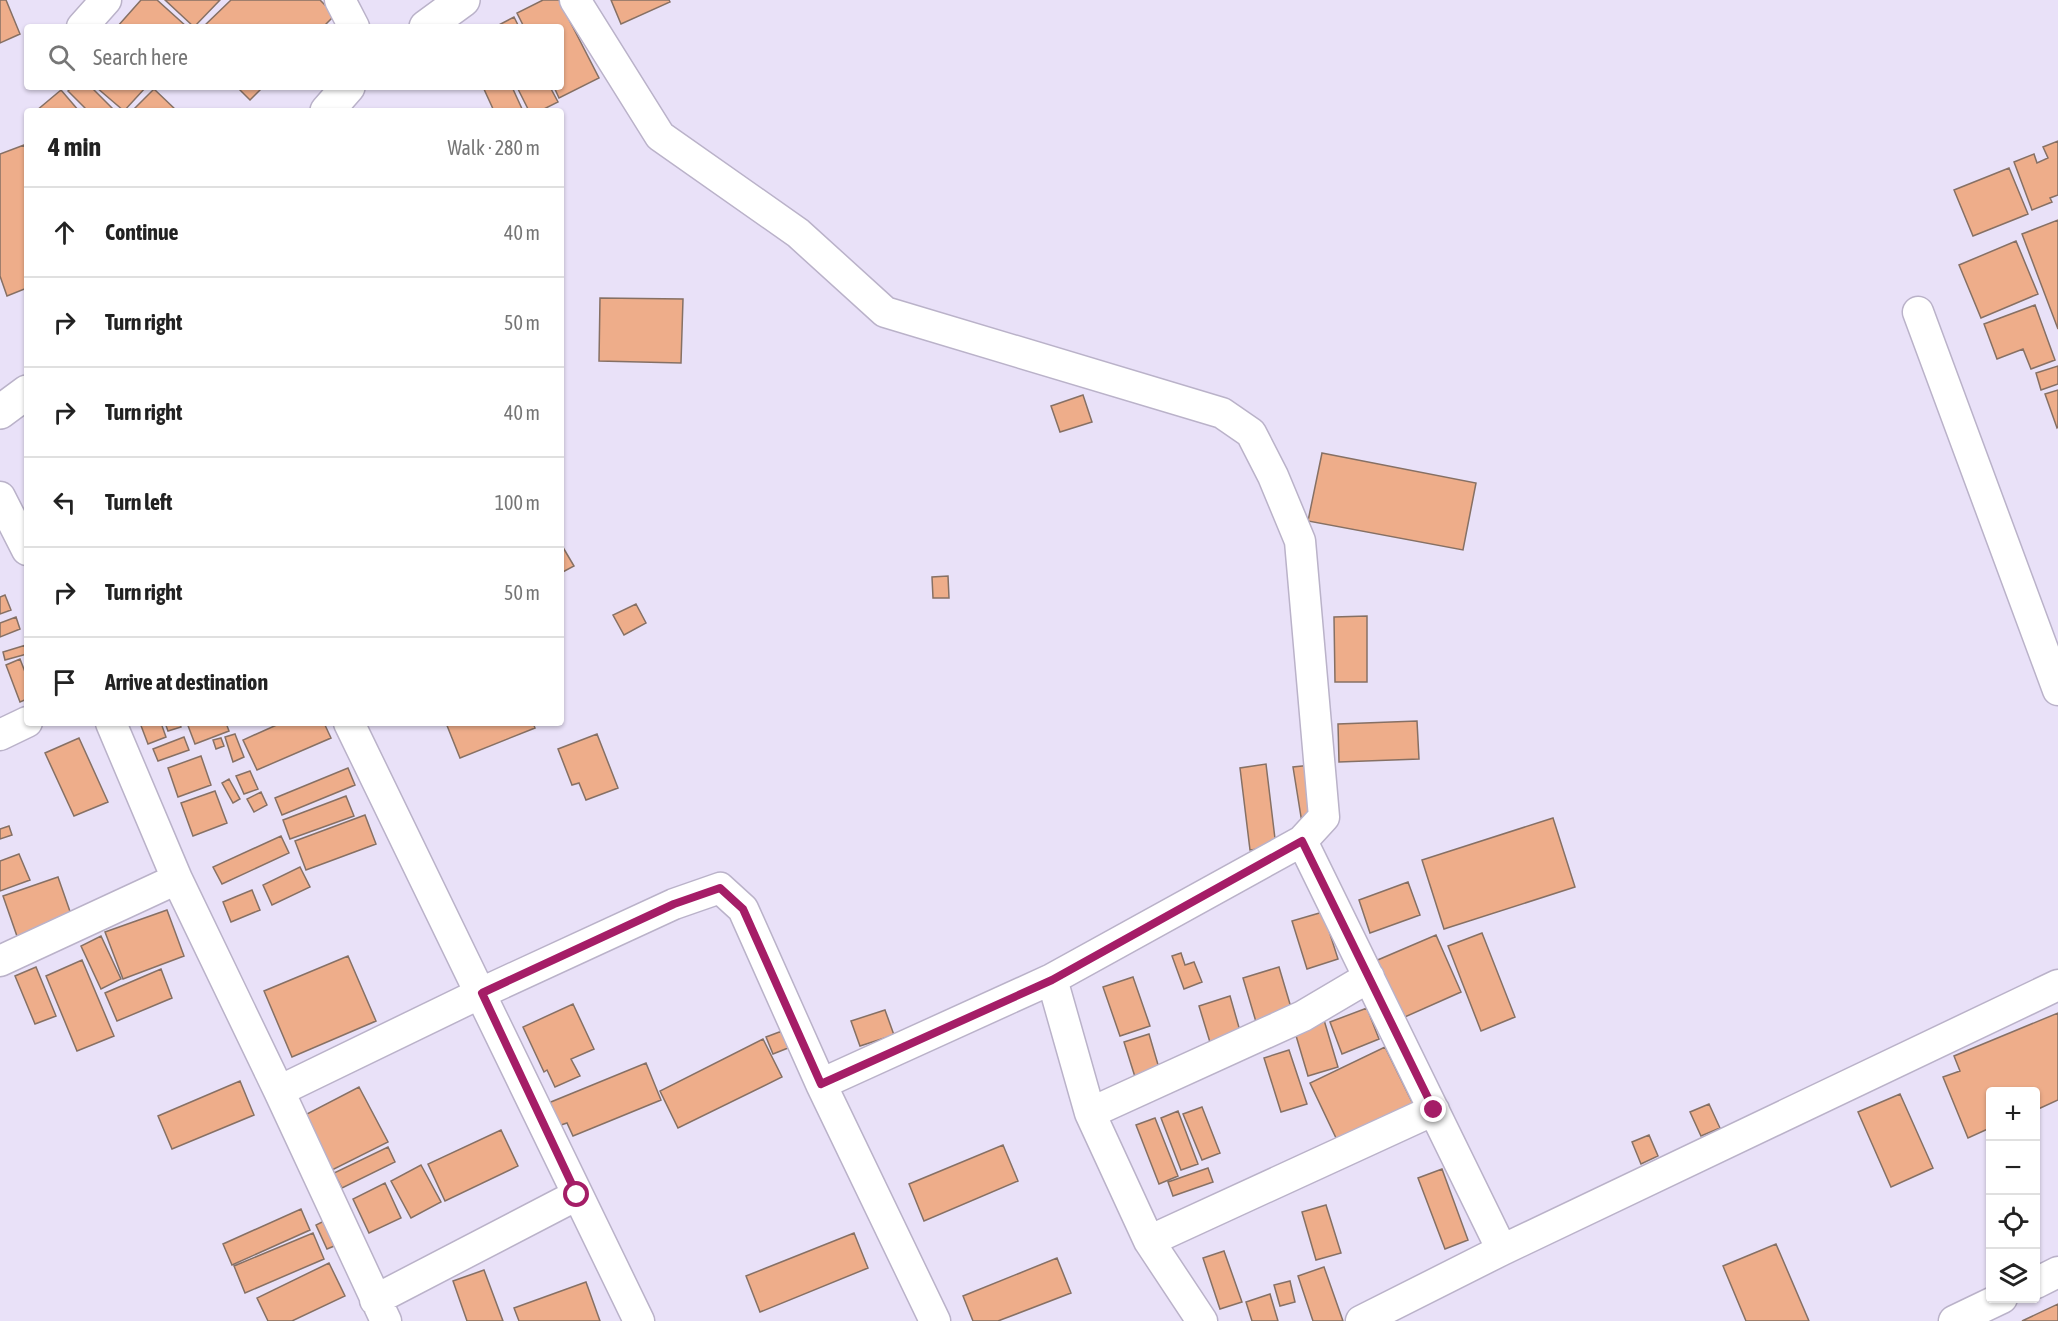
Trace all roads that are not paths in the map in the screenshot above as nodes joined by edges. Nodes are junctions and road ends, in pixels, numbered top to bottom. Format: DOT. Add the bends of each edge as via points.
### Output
graph roads {
  1 [pos="106,0"];
  2 [pos="340,0"];
  3 [pos="463,0"];
  4 [pos="575,0"];
  5 [pos="85,24"];
  6 [pos="352,24"];
  7 [pos="430,24"];
  8 [pos="345,90"];
  9 [pos="330,108"];
  10 [pos="1918,312"];
  11 [pos="24,394"];
  12 [pos="0,411"];
  13 [pos="0,497"];
  14 [pos="24,544"];
  15 [pos="2058,690"];
  16 [pos="24,723"];
  17 [pos="112,726"];
  18 [pos="350,726"];
  19 [pos="0,735"];
  20 [pos="1302,841"];
  21 [pos="177,879"];
  22 [pos="0,961"];
  23 [pos="1369,977"];
  24 [pos="1052,980"];
  25 [pos="2058,985"];
  26 [pos="482,993"];
  27 [pos="821,1084"];
  28 [pos="279,1091"];
  29 [pos="1434,1110"];
  30 [pos="1090,1113"];
  31 [pos="577,1195"];
  32 [pos="1149,1241"];
  33 [pos="1502,1250"];
  34 [pos="2058,1272"];
  35 [pos="2040,1281"];
  36 [pos="1993,1303"];
  37 [pos="381,1310"];
  38 [pos="639,1321"];
  39 [pos="935,1321"];
  40 [pos="1202,1321"];
  41 [pos="1361,1321"];
  42 [pos="1954,1321"];
  1 -- 5 [label="street"];
  2 -- 6 [label="street"];
  3 -- 7 [label="street"];
  4 -- 20 [label="street" via="660,136 798,233 885,312 1222,413 1251,433 1300,541 1324,817"];
  8 -- 9 [label="street"];
  10 -- 15 [label="street"];
  11 -- 12 [label="street"];
  13 -- 14 [label="street"];
  16 -- 19 [label="street"];
  17 -- 21 [label="street"];
  18 -- 26 [label="street"];
  20 -- 23 [label="street"];
  20 -- 24 [label="street"];
  21 -- 22 [label="street"];
  21 -- 28 [label="street"];
  23 -- 29 [label="street"];
  23 -- 30 [label="street" via="1303,1016"];
  24 -- 27 [label="street"];
  24 -- 30 [label="street"];
  25 -- 33 [label="street"];
  26 -- 27 [label="street" via="674,904 720,888 743,909"];
  26 -- 28 [label="street"];
  26 -- 31 [label="street"];
  27 -- 39 [label="street"];
  28 -- 37 [label="street"];
  29 -- 32 [label="street"];
  29 -- 33 [label="street"];
  30 -- 32 [label="street"];
  31 -- 37 [label="street"];
  31 -- 38 [label="street"];
  32 -- 40 [label="street"];
  33 -- 41 [label="street"];
  34 -- 35 [label="street"];
  36 -- 42 [label="street"];
}
